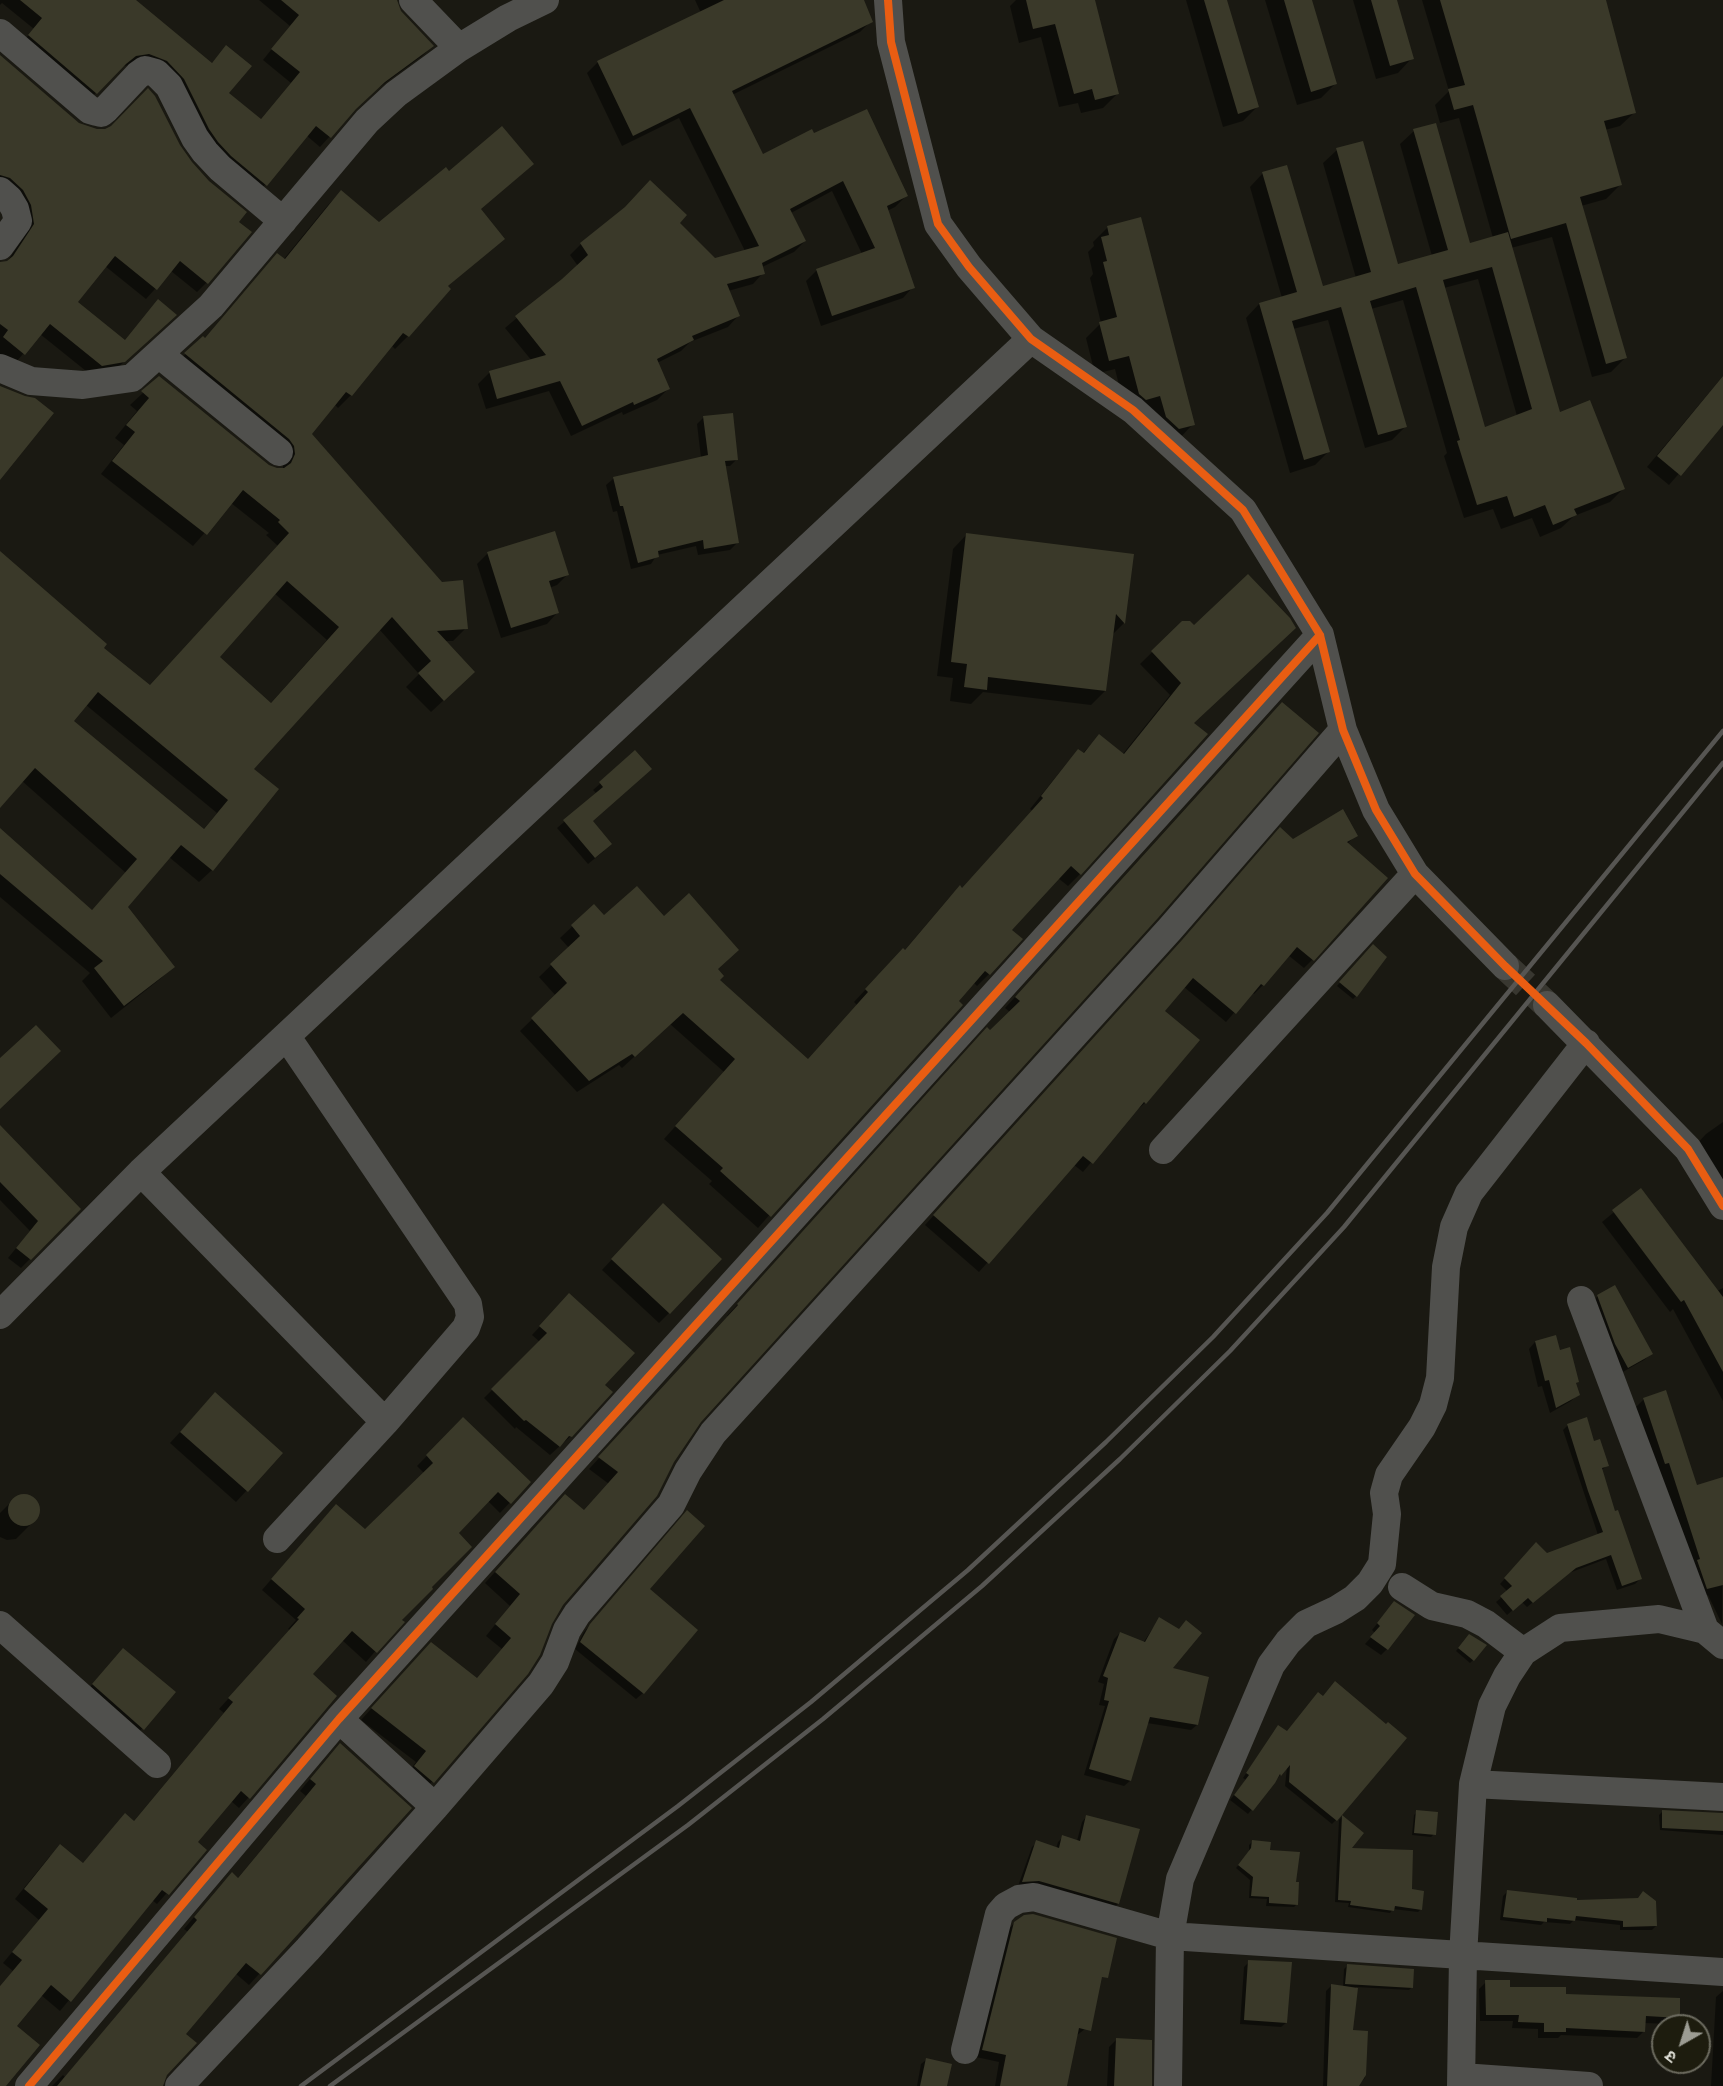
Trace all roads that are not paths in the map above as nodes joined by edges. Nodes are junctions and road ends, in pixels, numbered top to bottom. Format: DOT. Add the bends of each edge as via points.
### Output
graph roads {
  1 [pos="414,0"];
  2 [pos="545,0"];
  3 [pos="888,0"];
  4 [pos="0,33"];
  5 [pos="459,48"];
  6 [pos="0,191"];
  7 [pos="283,221"];
  8 [pos="0,246"];
  9 [pos="1031,339"];
  10 [pos="160,355"];
  11 [pos="0,368"];
  12 [pos="279,452"];
  13 [pos="1320,635"];
  14 [pos="1343,730"];
  15 [pos="1415,874"];
  16 [pos="1504,966"];
  17 [pos="1547,1005"];
  18 [pos="286,1037"];
  19 [pos="1586,1043"];
  20 [pos="1163,1150"];
  21 [pos="141,1172"];
  22 [pos="1723,1206"];
  23 [pos="1581,1300"];
  24 [pos="0,1315"];
  25 [pos="385,1422"];
  26 [pos="277,1539"];
  27 [pos="1402,1587"];
  28 [pos="0,1626"];
  29 [pos="1714,1638"];
  30 [pos="1523,1652"];
  31 [pos="339,1719"];
  32 [pos="157,1764"];
  33 [pos="1473,1784"];
  34 [pos="1723,1797"];
  35 [pos="435,1808"];
  36 [pos="1170,1936"];
  37 [pos="1463,1956"];
  38 [pos="1723,1972"];
  39 [pos="965,2050"];
  40 [pos="1461,2082"];
  41 [pos="29,2086"];
  42 [pos="179,2086"];
  43 [pos="1168,2086"];
  44 [pos="1589,2086"];
  1 -- 5 [label="street"];
  2 -- 5 [label="street"];
  3 -- 9 [label="street" via="891,42 938,224"];
  4 -- 7 [label="street" via="97,112 106,109 145,70 156,73 169,86 206,152"];
  5 -- 7 [label="street" via="396,94 367,121"];
  6 -- 8 [label="street" via="15,209 18,221"];
  7 -- 10 [label="street" via="211,306"];
  9 -- 13 [label="street" via="1133,410 1243,510"];
  9 -- 18 [label="street"];
  10 -- 11 [label="street" via="132,378 83,385 31,381"];
  10 -- 12 [label="street"];
  13 -- 14 [label="street"];
  13 -- 31 [label="street"];
  14 -- 15 [label="street" via="1376,810"];
  14 -- 35 [label="street" via="1170,929 713,1432 671,1505 577,1614 541,1684"];
  15 -- 16 [label="street"];
  15 -- 20 [label="street"];
  17 -- 19 [label="street"];
  18 -- 21 [label="street"];
  18 -- 25 [label="street" via="468,1304 470,1317 466,1328"];
  19 -- 22 [label="street" via="1688,1149"];
  19 -- 36 [label="street" via="1469,1193 1454,1227 1446,1266 1440,1378 1433,1405 1389,1475 1384,1493 1387,1514 1382,1564 1355,1598 1306,1624 1271,1665 1180,1878"];
  21 -- 24 [label="street"];
  21 -- 25 [label="street"];
  23 -- 29 [label="street"];
  25 -- 26 [label="street"];
  27 -- 30 [label="street" via="1432,1606 1467,1614 1486,1624"];
  28 -- 32 [label="street"];
  29 -- 30 [label="street" via="1659,1619 1560,1628"];
  30 -- 33 [label="street" via="1492,1706"];
  31 -- 35 [label="street"];
  31 -- 41 [label="street"];
  33 -- 34 [label="street"];
  33 -- 37 [label="street"];
  35 -- 42 [label="street"];
  36 -- 37 [label="street"];
  36 -- 39 [label="street" via="1034,1898 1005,1905 999,1914"];
  36 -- 43 [label="street"];
  37 -- 38 [label="street"];
  37 -- 40 [label="street"];
  40 -- 44 [label="street"];
}
